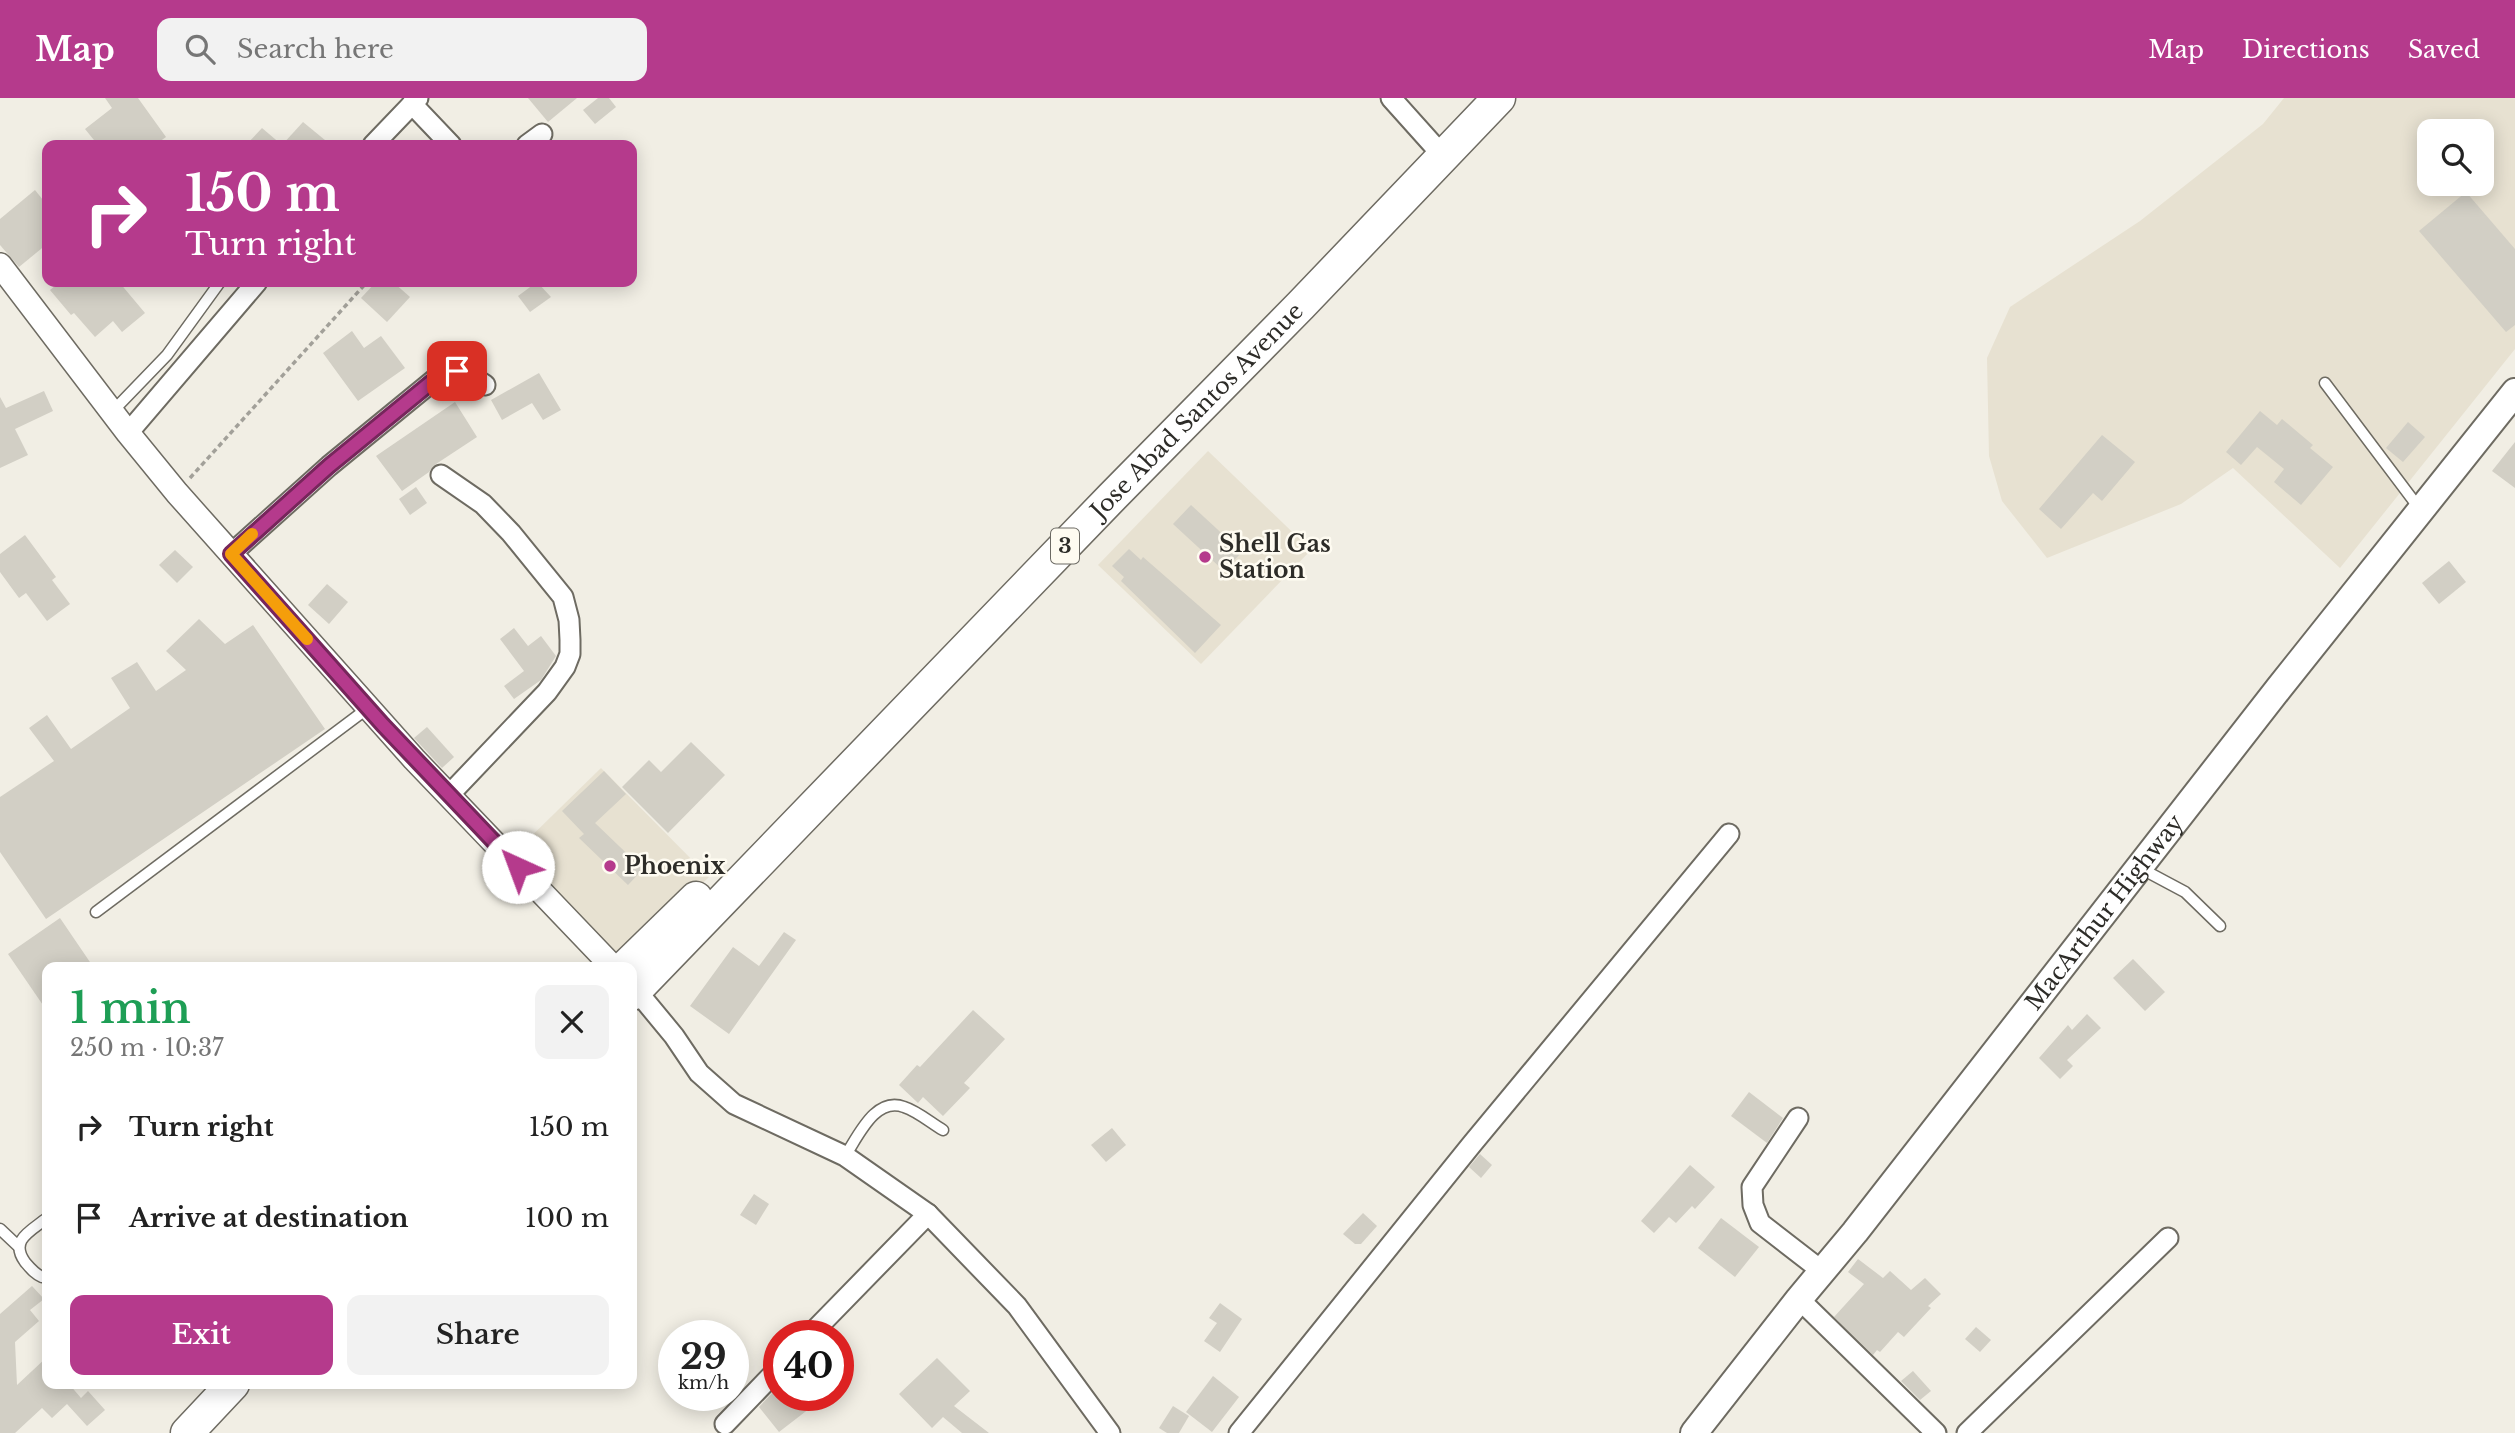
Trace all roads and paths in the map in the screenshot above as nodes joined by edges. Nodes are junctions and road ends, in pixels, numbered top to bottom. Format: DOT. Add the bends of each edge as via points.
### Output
graph roads {
  1 [pos="1391,98"];
  2 [pos="1472,98"];
  3 [pos="1499,98"];
  4 [pos="415,101"];
  5 [pos="378,140"];
  6 [pos="447,140"];
  7 [pos="1437,149"];
  8 [pos="0,265"];
  9 [pos="216,287"];
  10 [pos="253,287"];
  11 [pos="363,287"];
  12 [pos="2325,383"];
  13 [pos="485,385"];
  14 [pos="2515,392"];
  15 [pos="112,412"];
  16 [pos="128,433"];
  17 [pos="441,475"];
  18 [pos="177,493"];
  19 [pos="2421,512"];
  20 [pos="231,554"];
  21 [pos="368,708"];
  22 [pos="449,795"];
  23 [pos="1729,834"];
  24 [pos="2139,868"];
  25 [pos="96,912"];
  26 [pos="2220,926"];
  27 [pos="608,962"];
  28 [pos="637,977"];
  29 [pos="637,992"];
  30 [pos="1798,1118"];
  31 [pos="943,1130"];
  32 [pos="845,1156"];
  33 [pos="928,1214"];
  34 [pos="42,1223"];
  35 [pos="0,1229"];
  36 [pos="2168,1238"];
  37 [pos="18,1246"];
  38 [pos="1822,1271"];
  39 [pos="42,1276"];
  40 [pos="1799,1299"];
  41 [pos="825,1320"];
  42 [pos="763,1384"];
  43 [pos="228,1389"];
  44 [pos="724,1424"];
  45 [pos="187,1433"];
  46 [pos="1110,1433"];
  47 [pos="1239,1433"];
  48 [pos="1694,1433"];
  49 [pos="1936,1433"];
  50 [pos="1967,1433"];
  1 -- 7 [label="street"];
  2 -- 7 [label="highway, Jose Abad Santos Avenue / 3"];
  3 -- 7 [label="highway, Jose Abad Santos Avenue / 3"];
  4 -- 5 [label="street"];
  4 -- 6 [label="street"];
  7 -- 28 [label="highway, Jose Abad Santos Avenue / 3" via="686,909"];
  8 -- 15 [label="street"];
  9 -- 15 [label="lane" via="167,355"];
  10 -- 16 [label="street"];
  11 -- 18 [label="path"];
  12 -- 19 [label="lane"];
  13 -- 20 [label="street" via="465,372 439,376"];
  14 -- 19 [label="main road, MacArthur Highway"];
  15 -- 16 [label="street"];
  16 -- 18 [label="street"];
  17 -- 22 [label="street" via="484,504 562,597 570,640 565,667 547,692"];
  18 -- 20 [label="street"];
  19 -- 24 [label="main road, MacArthur Highway"];
  20 -- 21 [label="street"];
  21 -- 22 [label="street"];
  21 -- 25 [label="lane"];
  22 -- 27 [label="street"];
  23 -- 47 [label="street"];
  24 -- 26 [label="lane" via="2185,892"];
  24 -- 38 [label="main road, MacArthur Highway"];
  29 -- 32 [label="street" via="699,1073 734,1104"];
  30 -- 38 [label="street" via="1752,1187 1753,1205 1760,1223"];
  31 -- 32 [label="lane" via="903,1106 887,1106 872,1115"];
  32 -- 33 [label="street"];
  33 -- 41 [label="street"];
  33 -- 46 [label="street" via="1017,1306"];
  34 -- 37 [label="lane"];
  35 -- 37 [label="lane"];
  36 -- 50 [label="street"];
  37 -- 39 [label="lane" via="19,1255"];
  38 -- 40 [label="main road, MacArthur Highway"];
  40 -- 48 [label="main road, MacArthur Highway"];
  40 -- 49 [label="street"];
  42 -- 44 [label="street"];
  43 -- 45 [label="highway"];
}
